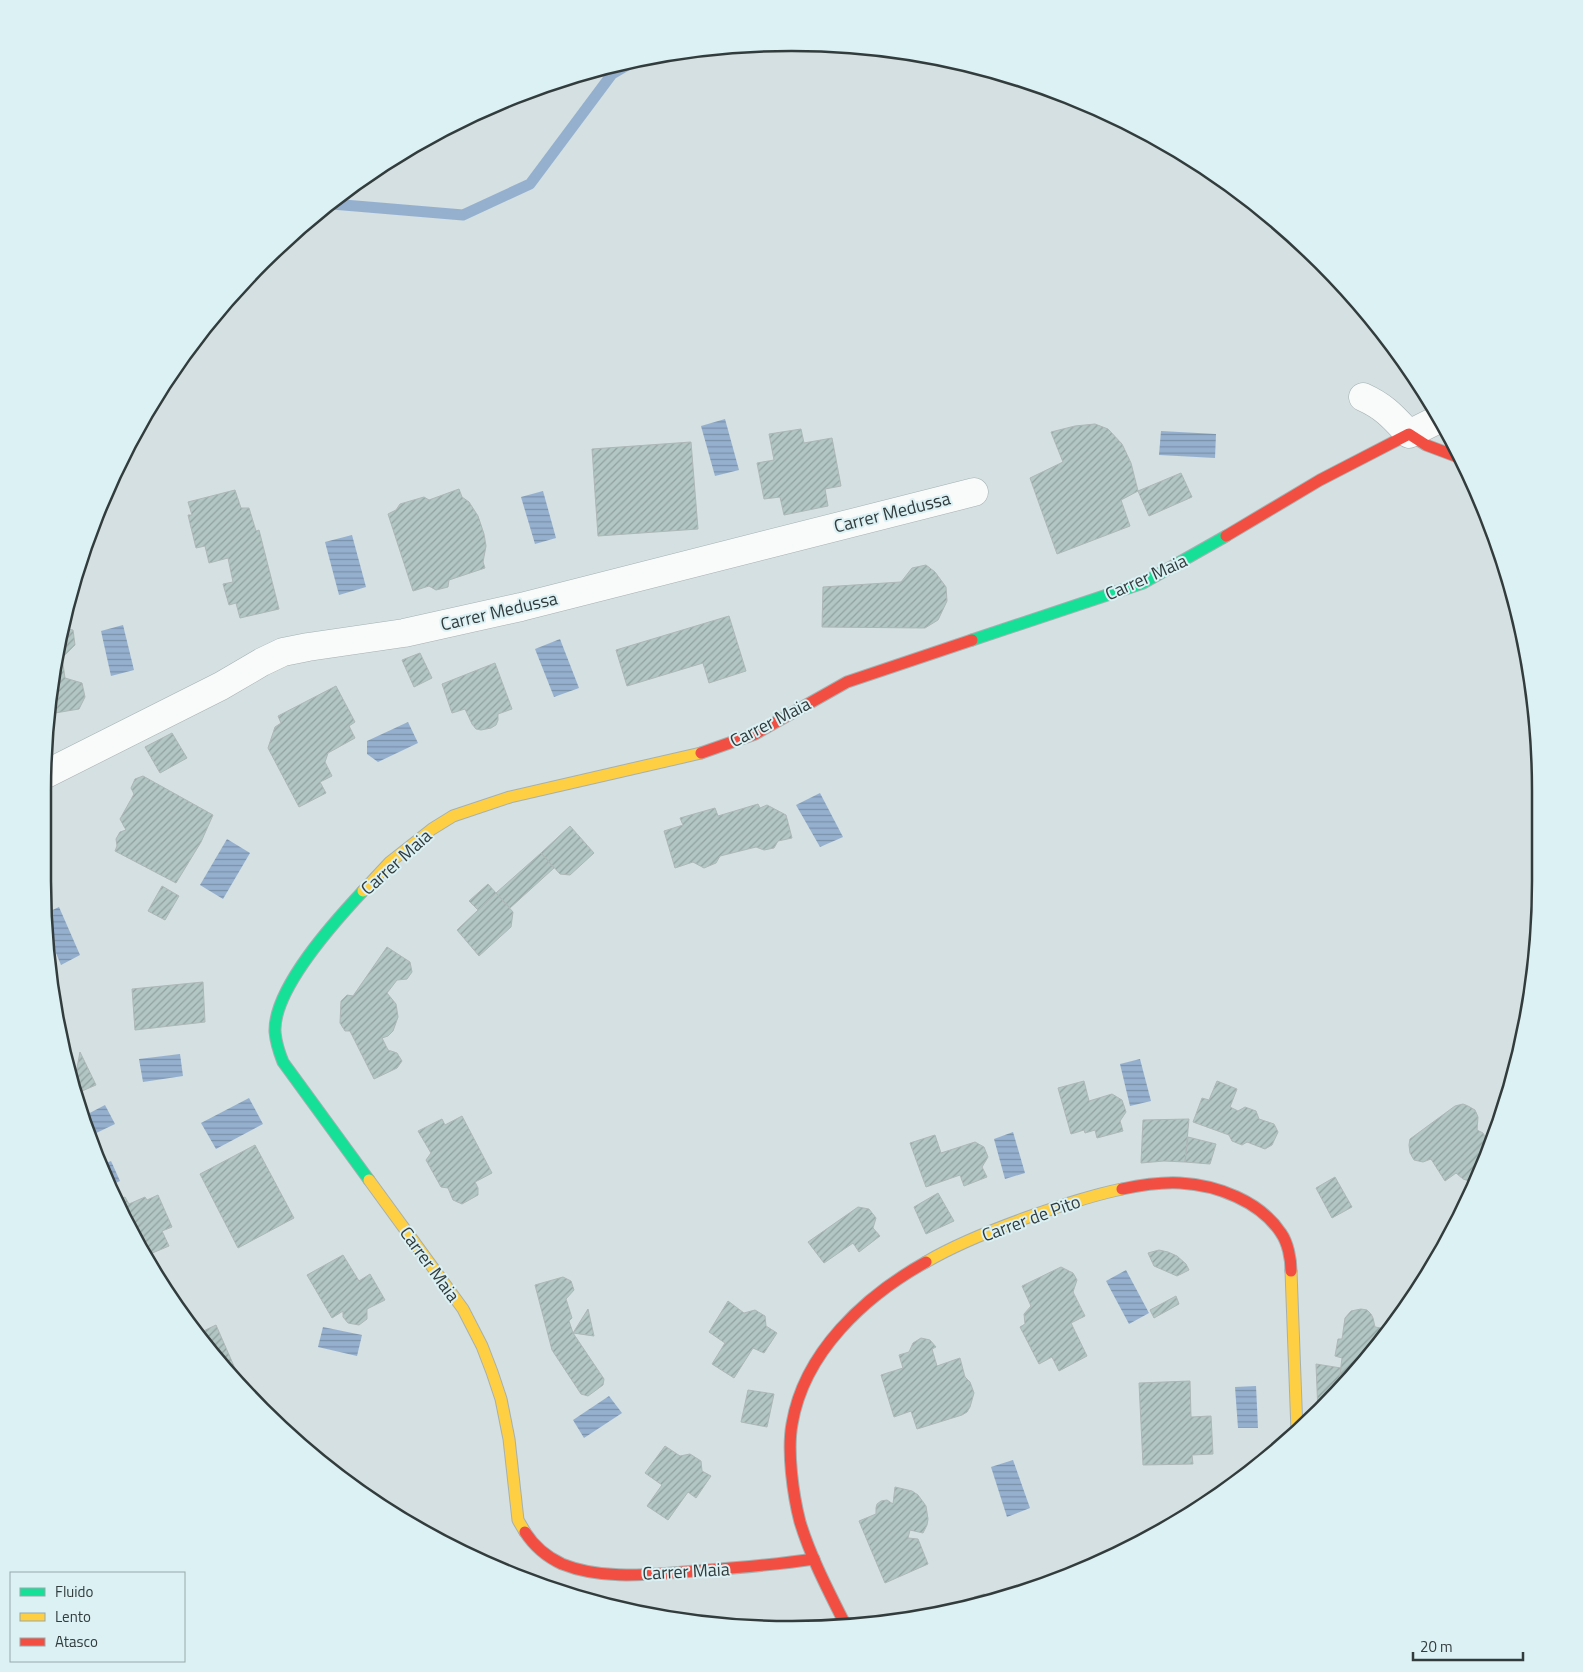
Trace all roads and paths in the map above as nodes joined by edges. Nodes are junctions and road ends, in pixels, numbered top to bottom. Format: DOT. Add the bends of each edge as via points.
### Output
graph roads {
  1 [pos="1363,397"];
  2 [pos="1433,422"];
  3 [pos="1409,434"];
  4 [pos="1450,455"];
  5 [pos="974,492"];
  6 [pos="52,771"];
  7 [pos="1297,1421"];
  8 [pos="814,1559"];
  9 [pos="843,1619"];
  1 -- 3 [label="street" via="1379,404"];
  2 -- 3 [label="street"];
  3 -- 4 [label="street"];
  3 -- 8 [label="street, Carrer Maia" via="1143,583 848,682 755,734 710,751 510,797 453,816 412,844 369,883 337,919 296,974 282,999 275,1031 282,1062 463,1308 476,1334 504,1411 518,1520 534,1545 562,1564 588,1571 621,1574 745,1568"];
  5 -- 6 [label="street, Carrer Medussa" via="521,607 404,633 283,652"];
  7 -- 8 [label="street, Carrer de Pito" via="1291,1267 1281,1233 1264,1214 1242,1199 1194,1184 1166,1183 1095,1195 1020,1220 950,1249 898,1279 856,1313 834,1337 811,1369 792,1424 791,1454 797,1509"];
  8 -- 9 [label="street"];
}
